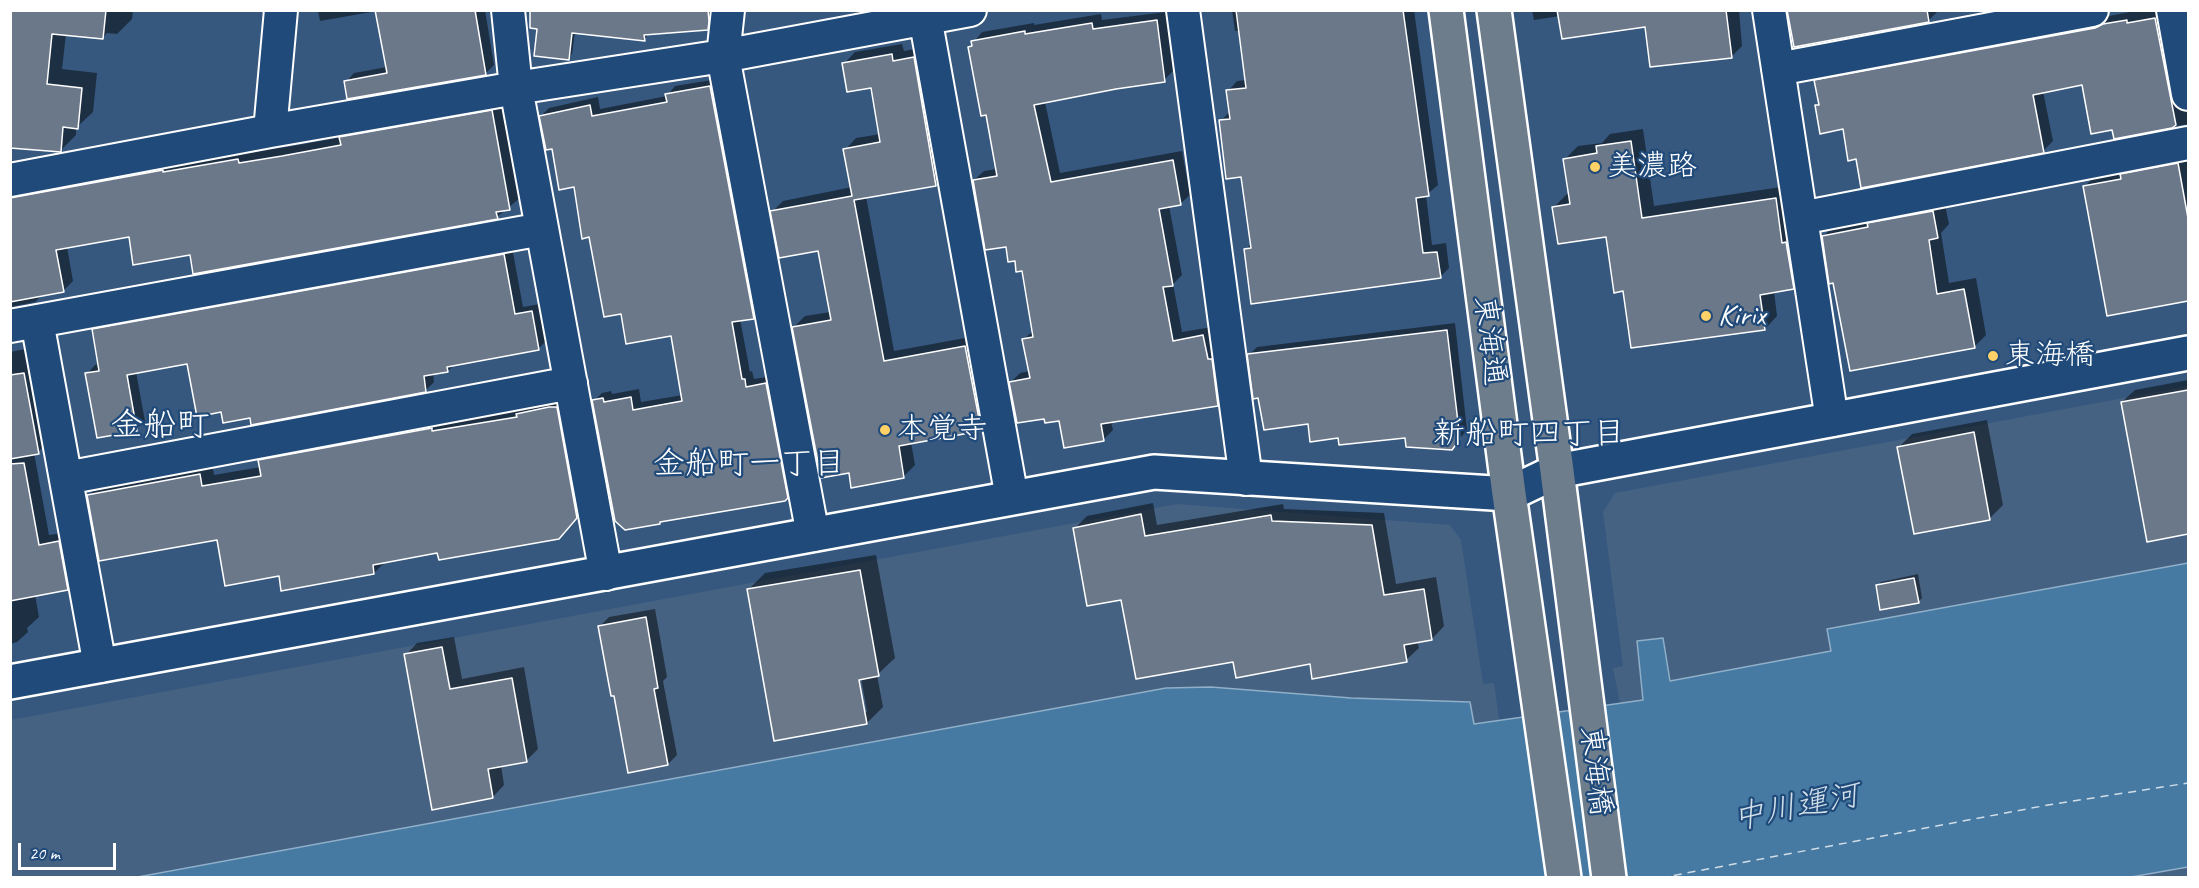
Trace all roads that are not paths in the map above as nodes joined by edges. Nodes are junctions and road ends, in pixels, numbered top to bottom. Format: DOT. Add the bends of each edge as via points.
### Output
graph roads {
  1 [pos="281,10"];
  2 [pos="508,10"];
  3 [pos="728,10"];
  4 [pos="970,10"];
  5 [pos="1183,10"];
  6 [pos="1446,10"];
  7 [pos="1494,10"];
  8 [pos="1769,10"];
  9 [pos="2092,10"];
  10 [pos="2174,10"];
  11 [pos="926,14"];
  12 [pos="723,56"];
  13 [pos="1778,69"];
  14 [pos="516,87"];
  15 [pos="2188,94"];
  16 [pos="270,131"];
  17 [pos="2188,143"];
  18 [pos="10,180"];
  19 [pos="1801,218"];
  20 [pos="542,229"];
  21 [pos="24,324"];
  22 [pos="2188,353"];
  23 [pos="570,383"];
  24 [pos="1832,420"];
  25 [pos="1557,471"];
  26 [pos="66,478"];
  27 [pos="1246,479"];
  28 [pos="1509,494"];
  29 [pos="1012,498"];
  30 [pos="813,535"];
  31 [pos="606,574"];
  32 [pos="100,666"];
  33 [pos="1534,670"];
  34 [pos="10,682"];
  35 [pos="1564,878"];
  36 [pos="1609,878"];
  1 -- 16 [label="street"];
  2 -- 14 [label="street"];
  3 -- 12 [label="street"];
  4 -- 11 [label="street"];
  5 -- 27 [label="street"];
  6 -- 28 [label="main road, 東海通"];
  7 -- 25 [label="main road, 東海橋"];
  8 -- 13 [label="street"];
  9 -- 13 [label="street"];
  10 -- 15 [label="street"];
  11 -- 12 [label="street"];
  11 -- 29 [label="street"];
  12 -- 14 [label="street"];
  12 -- 30 [label="street"];
  13 -- 19 [label="street"];
  14 -- 16 [label="street"];
  14 -- 20 [label="street"];
  16 -- 18 [label="street"];
  17 -- 19 [label="street"];
  19 -- 24 [label="street"];
  20 -- 21 [label="street"];
  20 -- 23 [label="street"];
  21 -- 26 [label="street"];
  22 -- 24 [label="street"];
  23 -- 26 [label="street"];
  23 -- 31 [label="street"];
  24 -- 25 [label="street"];
  25 -- 28 [label="street"];
  25 -- 36 [label="main road, 東海橋"];
  26 -- 32 [label="street"];
  27 -- 28 [label="street"];
  27 -- 29 [label="street" via="1154,472"];
  28 -- 33 [label="main road, 東海通"];
  29 -- 30 [label="street"];
  30 -- 31 [label="street"];
  31 -- 32 [label="street"];
  32 -- 34 [label="street"];
  33 -- 35 [label="main road, 東海橋"];
}
